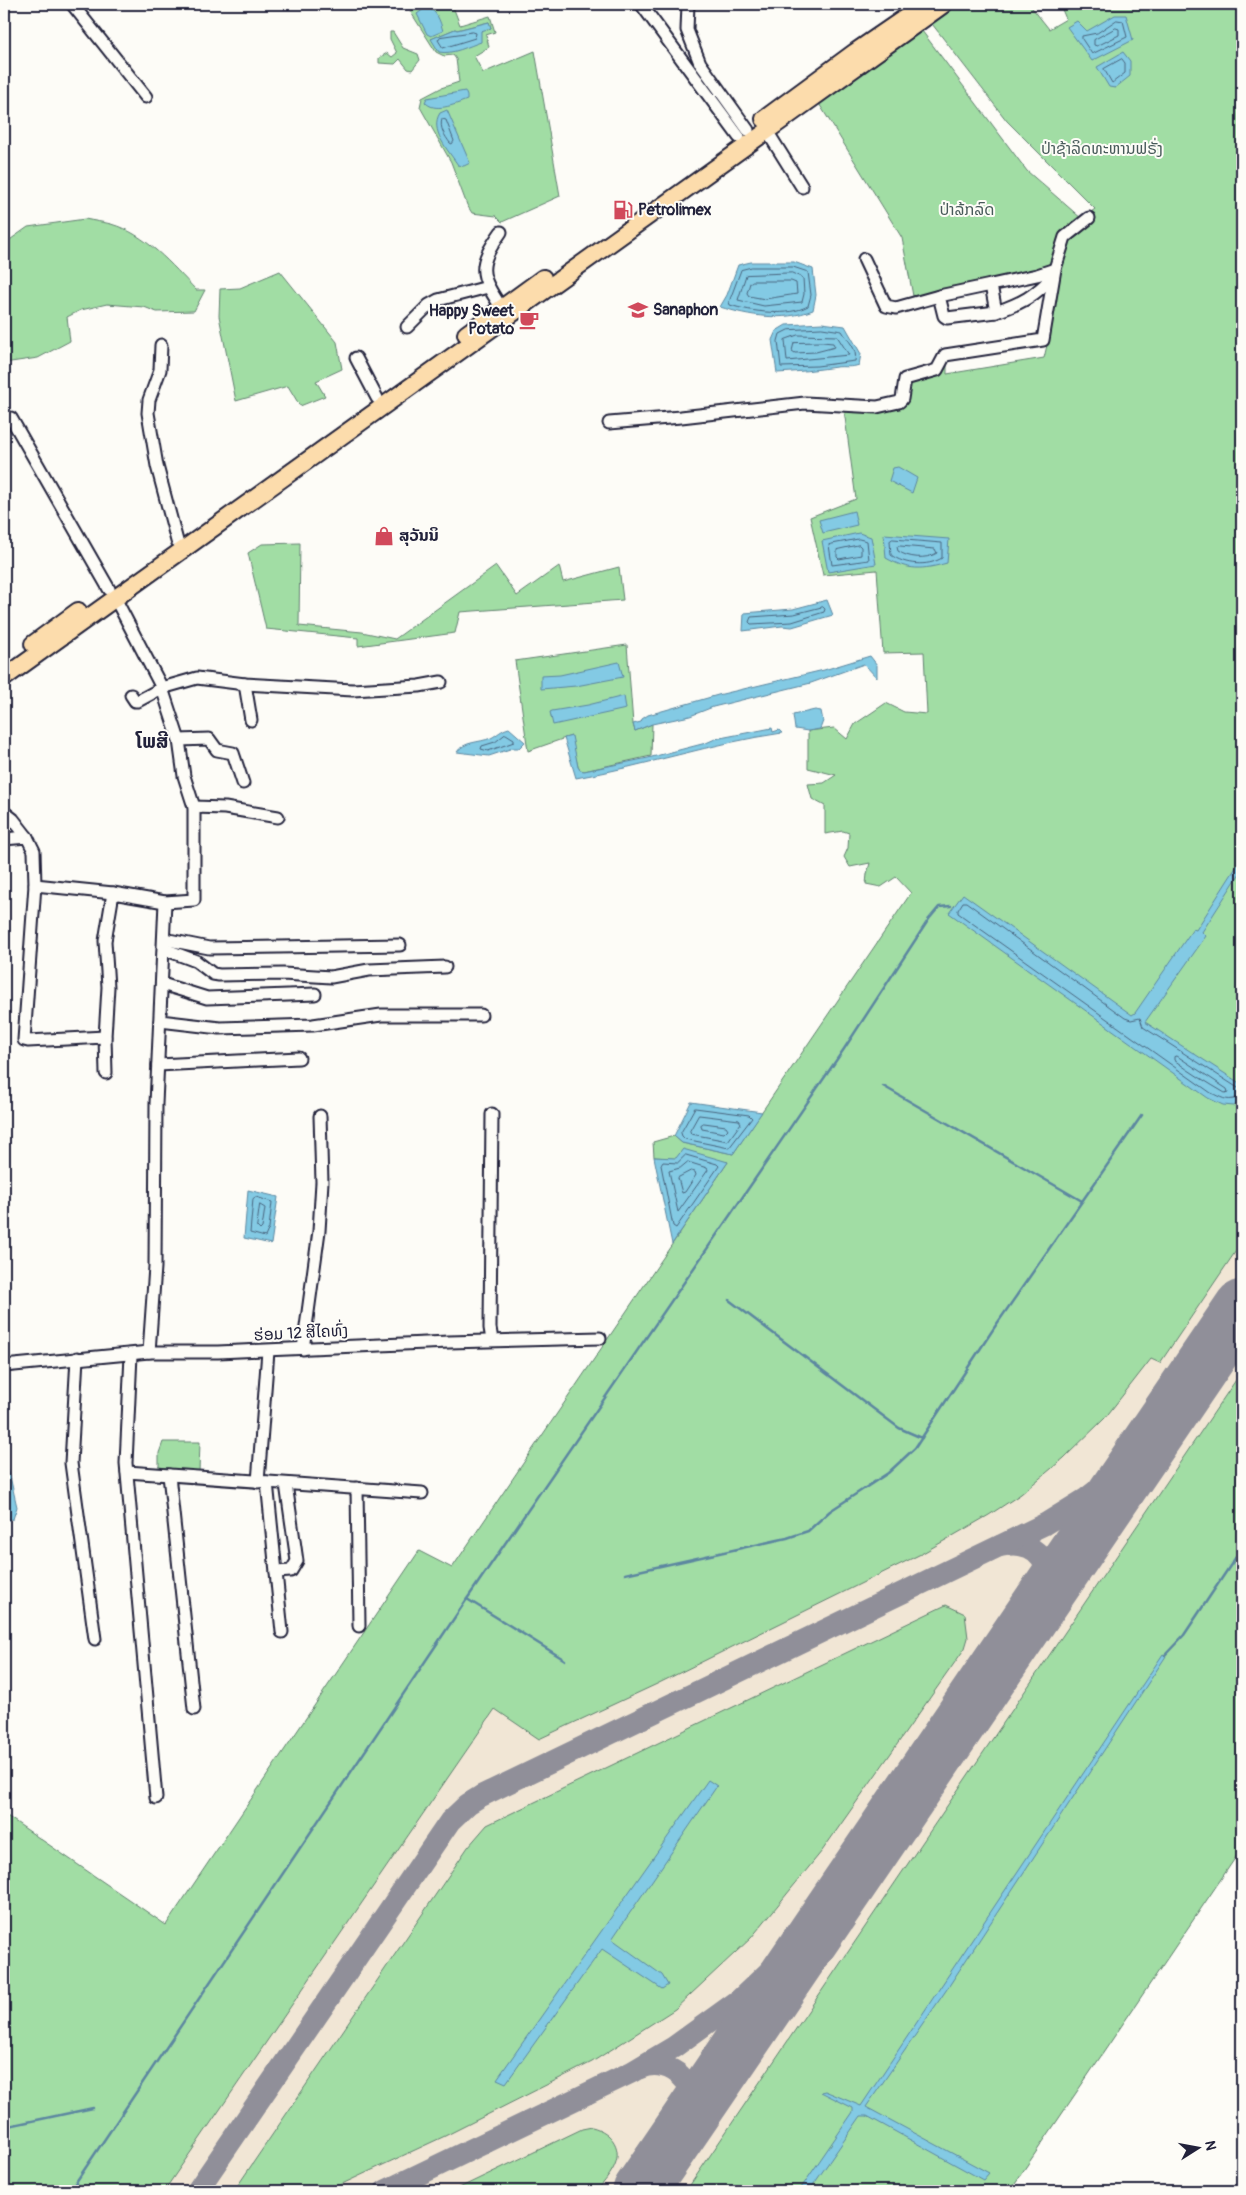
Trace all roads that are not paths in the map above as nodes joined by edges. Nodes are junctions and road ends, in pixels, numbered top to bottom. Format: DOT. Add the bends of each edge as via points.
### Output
graph roads {
  1 [pos="72,4"];
  2 [pos="641,4"];
  3 [pos="688,4"];
  4 [pos="925,4"];
  5 [pos="944,4"];
  6 [pos="146,97"];
  7 [pos="767,131"];
  8 [pos="743,134"];
  9 [pos="802,187"];
  10 [pos="1089,218"];
  11 [pos="501,232"];
  12 [pos="864,259"];
  13 [pos="1054,272"];
  14 [pos="991,285"];
  15 [pos="488,287"];
  16 [pos="939,296"];
  17 [pos="501,307"];
  18 [pos="996,312"];
  19 [pos="407,327"];
  20 [pos="161,345"];
  21 [pos="356,358"];
  22 [pos="376,398"];
  23 [pos="11,418"];
  24 [pos="609,423"];
  25 [pos="177,541"];
  26 [pos="112,594"];
  27 [pos="61,630"];
  28 [pos="4,665"];
  29 [pos="4,678"];
  30 [pos="441,682"];
  31 [pos="245,684"];
  32 [pos="162,688"];
  33 [pos="131,695"];
  34 [pos="251,720"];
  35 [pos="179,740"];
  36 [pos="244,783"];
  37 [pos="194,807"];
  38 [pos="4,812"];
  39 [pos="278,817"];
  40 [pos="27,837"];
  41 [pos="4,839"];
  42 [pos="35,885"];
  43 [pos="112,893"];
  44 [pos="165,902"];
  45 [pos="164,944"];
  46 [pos="400,945"];
  47 [pos="445,967"];
  48 [pos="162,984"];
  49 [pos="315,994"];
  50 [pos="481,1015"];
  51 [pos="160,1021"];
  52 [pos="105,1037"];
  53 [pos="299,1058"];
  54 [pos="158,1065"];
  55 [pos="106,1073"];
  56 [pos="492,1114"];
  57 [pos="320,1116"];
  58 [pos="600,1338"];
  59 [pos="492,1340"];
  60 [pos="303,1349"];
  61 [pos="268,1351"];
  62 [pos="149,1352"];
  63 [pos="132,1355"];
  64 [pos="77,1358"];
  65 [pos="4,1366"];
  66 [pos="127,1472"];
  67 [pos="169,1475"];
  68 [pos="263,1482"];
  69 [pos="286,1484"];
  70 [pos="357,1488"];
  71 [pos="422,1493"];
  72 [pos="276,1572"];
  73 [pos="359,1626"];
  74 [pos="282,1632"];
  75 [pos="94,1639"];
  76 [pos="194,1709"];
  77 [pos="156,1798"];
  1 -- 6 [label="street"];
  2 -- 8 [label="street"];
  3 -- 8 [label="street" via="687,30 700,63"];
  4 -- 8 [label="highway"];
  5 -- 7 [label="highway"];
  7 -- 9 [label="street"];
  7 -- 26 [label="highway"];
  8 -- 17 [label="highway"];
  10 -- 13 [label="street" via="1065,237"];
  11 -- 15 [label="street" via="485,260 483,271"];
  12 -- 16 [label="street" via="886,306 896,308"];
  13 -- 14 [label="street"];
  13 -- 18 [label="street" via="1042,289 1024,302"];
  13 -- 24 [label="street" via="1042,340 945,355 937,370 905,379 902,399 895,404 877,407 805,403"];
  14 -- 16 [label="street"];
  14 -- 18 [label="street"];
  15 -- 17 [label="street"];
  15 -- 19 [label="street" via="433,302"];
  16 -- 18 [label="street" via="947,318"];
  17 -- 22 [label="highway"];
  20 -- 25 [label="street" via="160,370 149,400 148,413 157,466"];
  21 -- 22 [label="street"];
  22 -- 25 [label="highway"];
  23 -- 26 [label="street"];
  25 -- 26 [label="highway"];
  26 -- 27 [label="highway"];
  26 -- 32 [label="street"];
  27 -- 28 [label="highway"];
  27 -- 29 [label="highway"];
  30 -- 31 [label="street" via="353,690"];
  31 -- 32 [label="street" via="204,678"];
  31 -- 34 [label="street"];
  32 -- 33 [label="street" via="138,701"];
  32 -- 35 [label="street"];
  35 -- 36 [label="street" via="209,739 217,750 233,753"];
  35 -- 37 [label="street" via="184,776"];
  37 -- 39 [label="street" via="225,808"];
  37 -- 44 [label="street" via="195,898 191,902"];
  38 -- 40 [label="street"];
  40 -- 41 [label="street"];
  40 -- 42 [label="street" via="34,851"];
  42 -- 43 [label="street"];
  42 -- 52 [label="street" via="24,1040"];
  43 -- 44 [label="street"];
  43 -- 52 [label="street" via="105,941 108,996"];
  44 -- 45 [label="street"];
  45 -- 46 [label="street" via="209,948"];
  45 -- 47 [label="street" via="219,975 331,977 369,970"];
  45 -- 48 [label="street"];
  48 -- 49 [label="street" via="207,998"];
  48 -- 51 [label="street"];
  50 -- 51 [label="street" via="381,1015 313,1025 220,1028"];
  51 -- 54 [label="street"];
  52 -- 55 [label="street"];
  53 -- 54 [label="street"];
  54 -- 62 [label="street" via="155,1267"];
  56 -- 59 [label="street"];
  57 -- 60 [label="street" via="322,1182"];
  58 -- 59 [label="street, ຮ່ອມ 12 ສີໄຄທົ່ງ"];
  59 -- 60 [label="street, ຮ່ອມ 12 ສີໄຄທົ່ງ"];
  60 -- 61 [label="street, ຮ່ອມ 12 ສີໄຄທົ່ງ"];
  61 -- 62 [label="street, ຮ່ອມ 12 ສີໄຄທົ່ງ"];
  61 -- 68 [label="street"];
  62 -- 63 [label="street, ຮ່ອມ 12 ສີໄຄທົ່ງ"];
  63 -- 64 [label="street, ຮ່ອມ 12 ສີໄຄທົ່ງ"];
  63 -- 66 [label="street"];
  64 -- 65 [label="street, ຮ່ອມ 12 ສີໄຄທົ່ງ"];
  64 -- 75 [label="street" via="71,1463"];
  66 -- 67 [label="street"];
  66 -- 77 [label="street"];
  67 -- 68 [label="street"];
  67 -- 76 [label="street"];
  68 -- 69 [label="street"];
  68 -- 72 [label="street"];
  69 -- 70 [label="street"];
  69 -- 72 [label="street" via="297,1561 291,1571"];
  70 -- 71 [label="street"];
  70 -- 73 [label="street"];
  72 -- 74 [label="street"];
}
